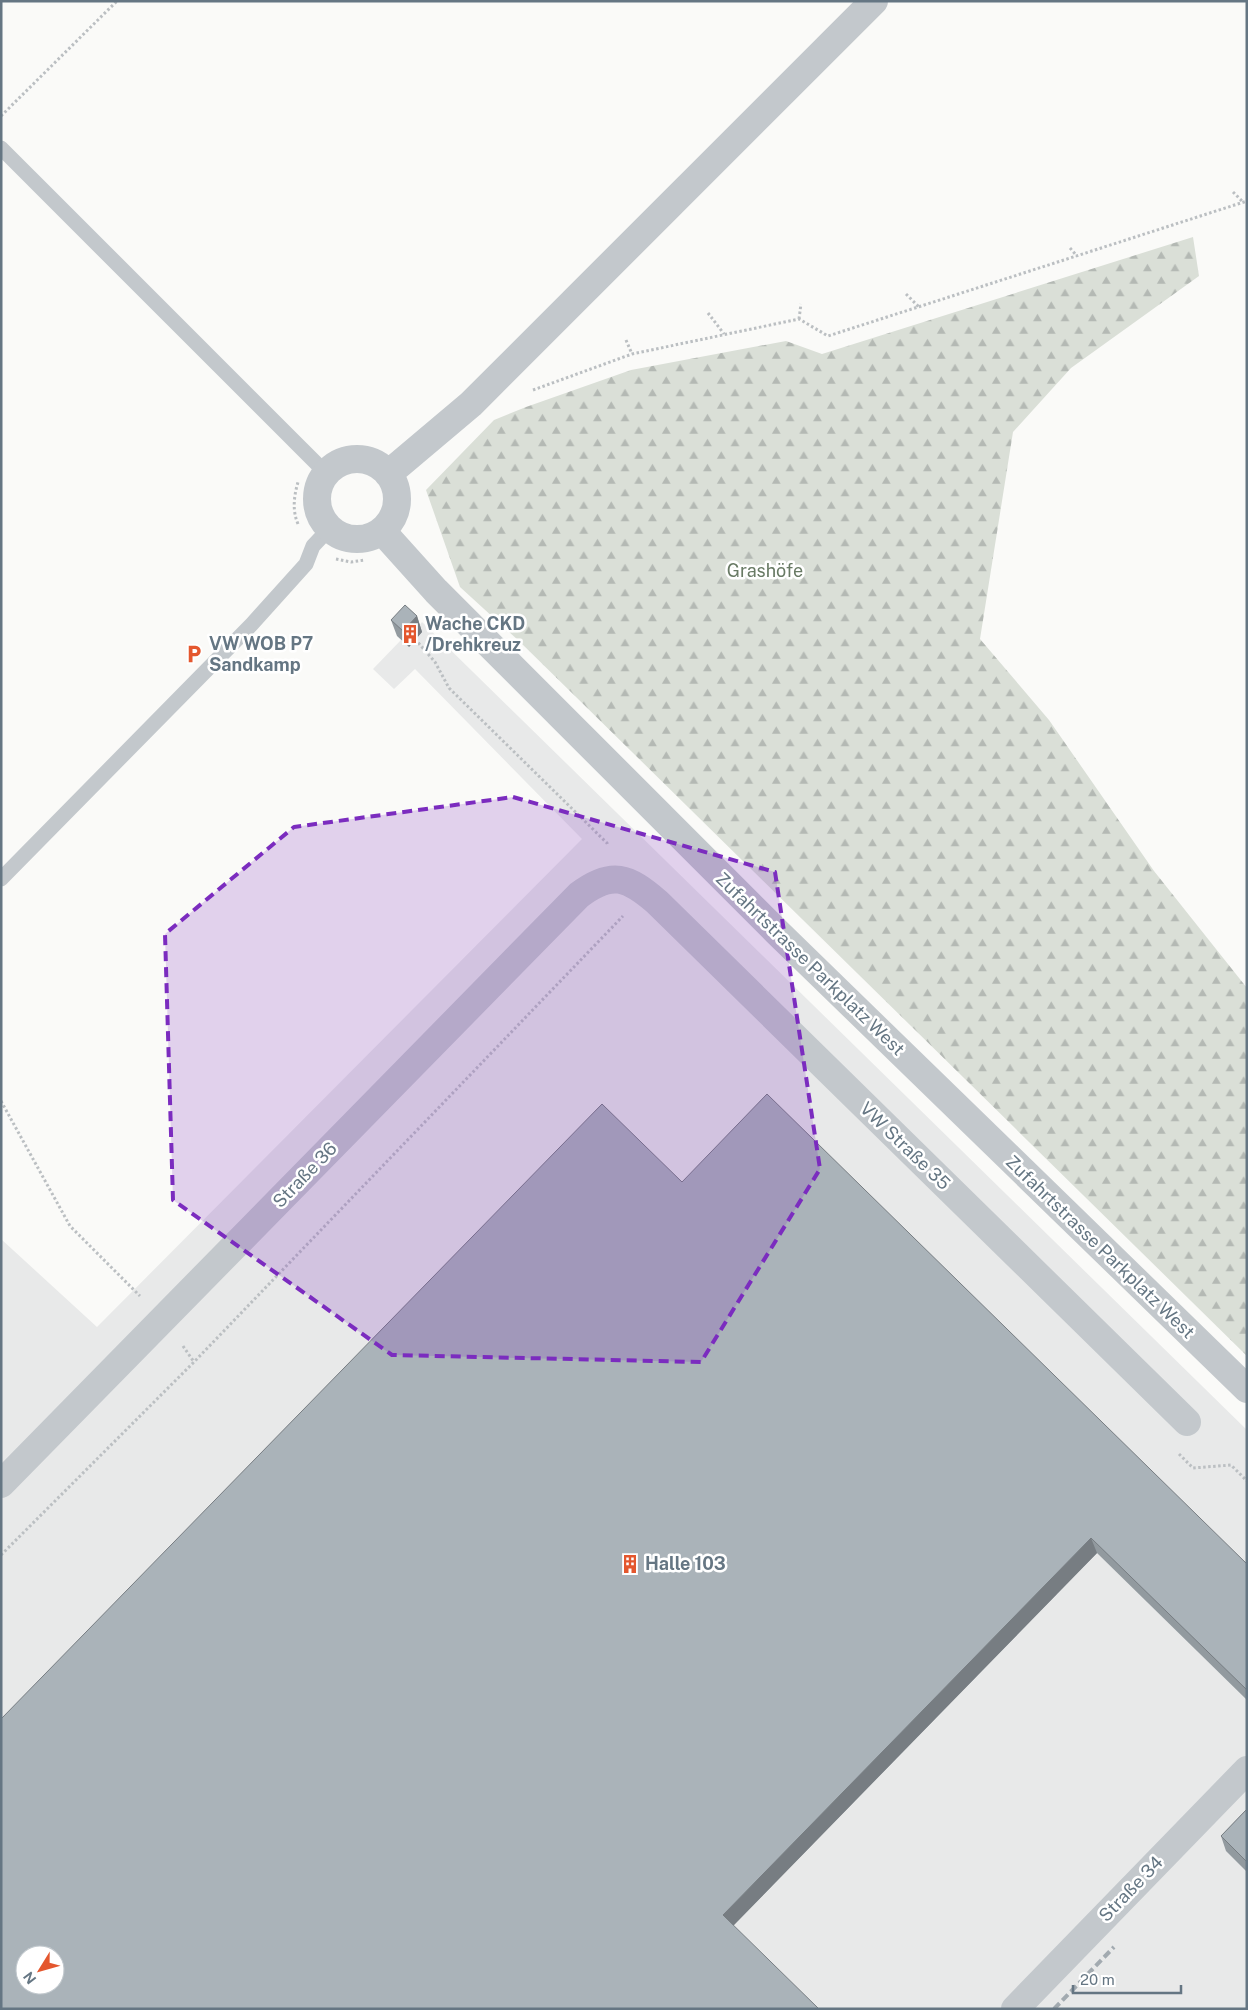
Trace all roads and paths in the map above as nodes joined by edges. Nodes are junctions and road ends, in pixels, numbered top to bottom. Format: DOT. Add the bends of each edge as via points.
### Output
graph roads {
  1 [pos="117,1"];
  2 [pos="874,1"];
  3 [pos="1,116"];
  4 [pos="1,148"];
  5 [pos="1233,192"];
  6 [pos="1245,202"];
  7 [pos="1070,248"];
  8 [pos="1077,256"];
  9 [pos="906,294"];
  10 [pos="801,304"];
  11 [pos="919,307"];
  12 [pos="708,313"];
  13 [pos="799,319"];
  14 [pos="724,334"];
  15 [pos="626,340"];
  16 [pos="632,354"];
  17 [pos="525,393"];
  18 [pos="327,474"];
  19 [pos="388,474"];
  20 [pos="330,528"];
  21 [pos="382,530"];
  22 [pos="415,640"];
  23 [pos="449,688"];
  24 [pos="1,879"];
  25 [pos="617,880"];
  26 [pos="625,913"];
  27 [pos="1,1101"];
  28 [pos="164,1320"];
  29 [pos="194,1362"];
  30 [pos="1247,1389"];
  31 [pos="1187,1422"];
  32 [pos="1,1484"];
  33 [pos="1,1555"];
  34 [pos="1247,1770"];
  35 [pos="1015,2009"];
  1 -- 3 [label="path"];
  2 -- 19 [label="street" via="471,404"];
  4 -- 18 [label="lane"];
  5 -- 6 [label="path"];
  6 -- 8 [label="path"];
  7 -- 8 [label="path"];
  8 -- 11 [label="path"];
  9 -- 11 [label="path"];
  10 -- 13 [label="path"];
  11 -- 13 [label="path" via="828,336"];
  12 -- 14 [label="path"];
  13 -- 14 [label="path"];
  14 -- 16 [label="path"];
  15 -- 16 [label="path"];
  16 -- 17 [label="path"];
  18 -- 19 [label="street" via="335,466 357,460 369,461"];
  18 -- 20 [label="street" via="318,496 318,508"];
  19 -- 21 [label="street" via="395,485 396,510"];
  20 -- 21 [label="street" via="339,535 356,539"];
  20 -- 24 [label="lane" via="313,546 306,564 252,624"];
  21 -- 30 [label="street, Zufahrtstrasse Parkplatz West" via="436,590 777,932"];
  22 -- 23 [label="path" via="435,662"];
  25 -- 28 [label="street, Straße 36" via="590,886 579,895"];
  25 -- 31 [label="street, VW Straße 35" via="629,881 657,902"];
  26 -- 29 [label="path"];
  27 -- 28 [label="path" via="70,1226"];
  28 -- 29 [label="path"];
  28 -- 32 [label="street, Straße 36"];
  29 -- 33 [label="path"];
  34 -- 35 [label="street, Straße 34"];
}
